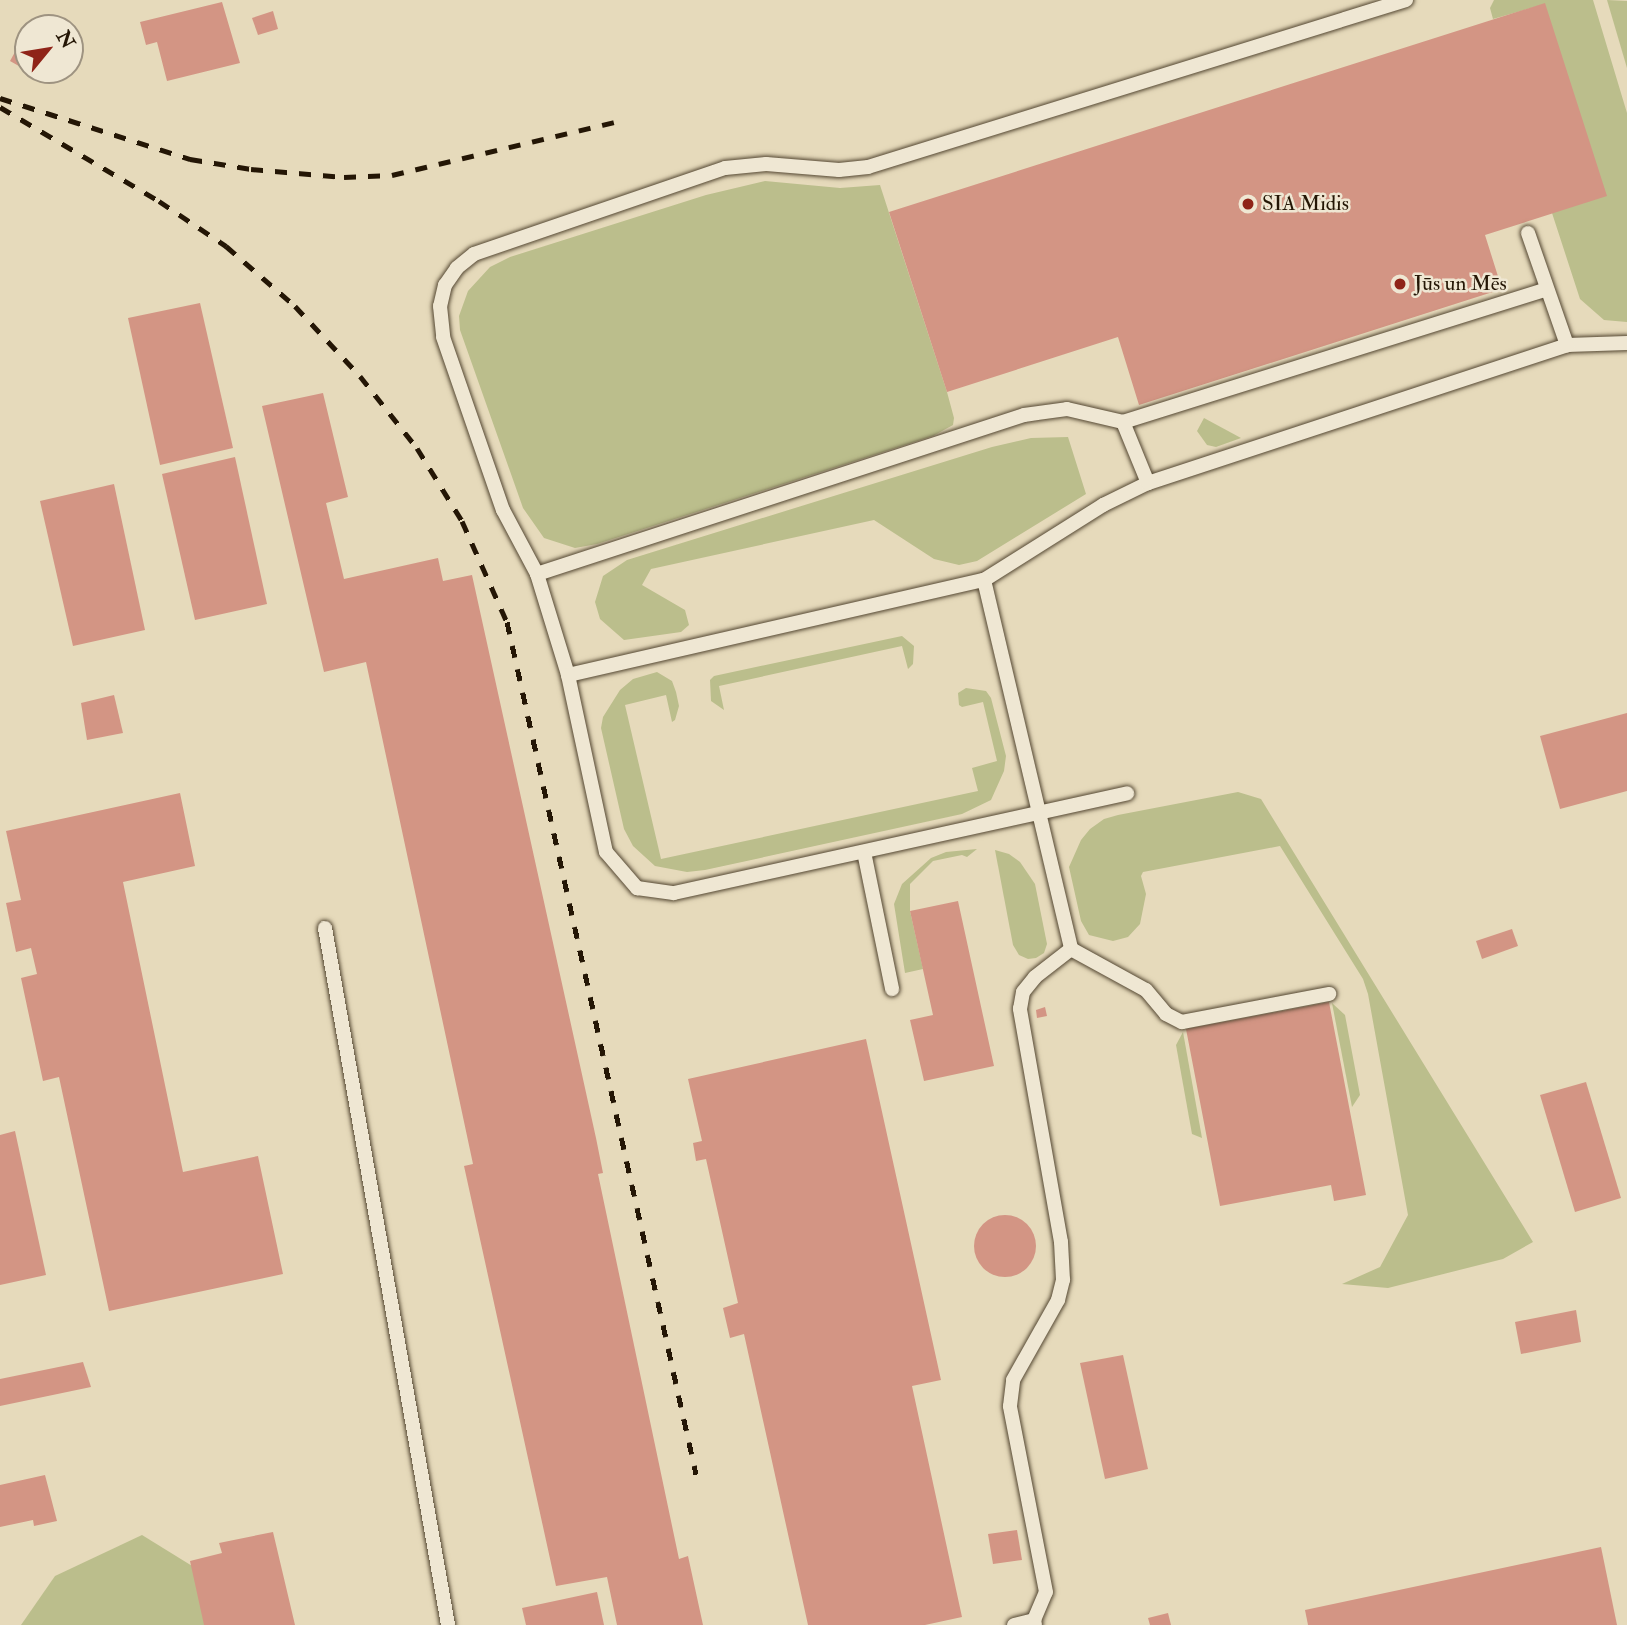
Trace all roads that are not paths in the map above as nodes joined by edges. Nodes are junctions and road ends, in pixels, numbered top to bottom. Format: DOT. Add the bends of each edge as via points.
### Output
graph roads {
  1 [pos="1406,0"];
  2 [pos="1528,233"];
  3 [pos="1548,289"];
  4 [pos="1627,343"];
  5 [pos="1567,345"];
  6 [pos="1123,422"];
  7 [pos="1148,483"];
  8 [pos="537,574"];
  9 [pos="984,580"];
  10 [pos="568,675"];
  11 [pos="1127,793"];
  12 [pos="1039,815"];
  13 [pos="864,852"];
  14 [pos="326,928"];
  15 [pos="1071,949"];
  16 [pos="892,989"];
  17 [pos="1329,995"];
  18 [pos="1035,1623"];
  19 [pos="448,1625"];
  20 [pos="1014,1625"];
  1 -- 8 [label="lane" via="868,167 839,170 766,164 725,168 474,254 445,285 440,306 443,337 503,510"];
  2 -- 3 [label="lane"];
  3 -- 5 [label="lane"];
  3 -- 6 [label="lane"];
  4 -- 5 [label="lane"];
  5 -- 7 [label="lane"];
  6 -- 7 [label="lane"];
  6 -- 8 [label="lane" via="1067,409 1024,415"];
  7 -- 9 [label="lane" via="1103,505"];
  8 -- 10 [label="lane"];
  9 -- 10 [label="lane"];
  9 -- 12 [label="lane"];
  10 -- 13 [label="lane" via="606,852 637,888 674,893"];
  11 -- 12 [label="lane"];
  12 -- 13 [label="lane"];
  12 -- 15 [label="lane"];
  13 -- 16 [label="lane"];
  14 -- 19 [label="lane"];
  15 -- 17 [label="lane" via="1146,990 1167,1014 1182,1022"];
  15 -- 18 [label="lane" via="1035,977 1023,992 1020,1009 1061,1242 1063,1280 1058,1300 1013,1380 1010,1406 1046,1592"];
  18 -- 20 [label="lane"];
}
